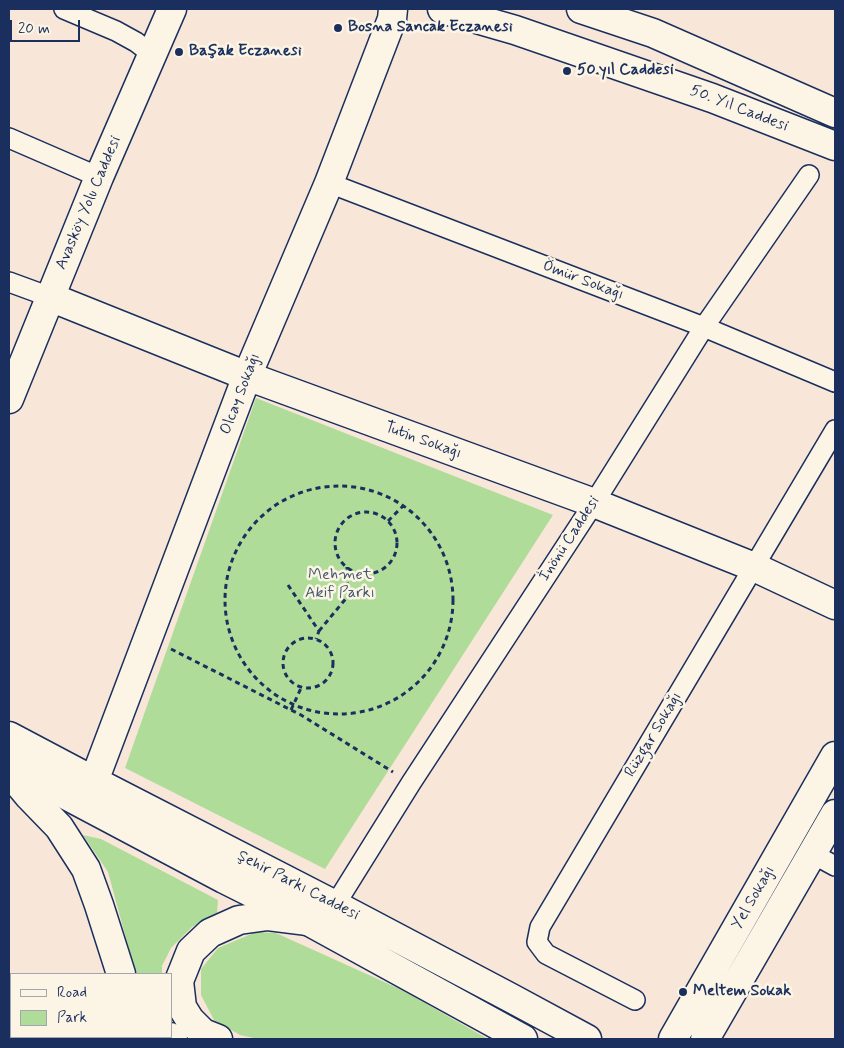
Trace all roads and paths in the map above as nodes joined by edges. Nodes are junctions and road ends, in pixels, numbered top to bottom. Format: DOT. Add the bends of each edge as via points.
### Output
graph roads {
  1 [pos="64,9"];
  2 [pos="172,9"];
  3 [pos="394,9"];
  4 [pos="442,9"];
  5 [pos="581,9"];
  6 [pos="153,54"];
  7 [pos="835,113"];
  8 [pos="9,138"];
  9 [pos="835,146"];
  10 [pos="809,175"];
  11 [pos="99,177"];
  12 [pos="328,183"];
  13 [pos="9,282"];
  14 [pos="50,298"];
  15 [pos="704,327"];
  16 [pos="247,376"];
  17 [pos="835,382"];
  18 [pos="9,399"];
  19 [pos="835,430"];
  20 [pos="594,503"];
  21 [pos="404,505"];
  22 [pos="388,521"];
  23 [pos="347,567"];
  24 [pos="754,567"];
  25 [pos="288,585"];
  26 [pos="835,605"];
  27 [pos="319,631"];
  28 [pos="148,637"];
  29 [pos="316,639"];
  30 [pos="301,688"];
  31 [pos="294,706"];
  32 [pos="291,710"];
  33 [pos="9,736"];
  34 [pos="835,756"];
  35 [pos="9,765"];
  36 [pos="9,772"];
  37 [pos="94,781"];
  38 [pos="410,783"];
  39 [pos="835,814"];
  40 [pos="824,860"];
  41 [pos="334,905"];
  42 [pos="308,921"];
  43 [pos="121,973"];
  44 [pos="635,1000"];
  45 [pos="709,1032"];
  46 [pos="218,1039"];
  47 [pos="523,1039"];
  48 [pos="587,1039"];
  49 [pos="673,1039"];
  1 -- 6 [label="street" via="116,31"];
  2 -- 6 [label="main road, Avasköy Yolu Caddesi"];
  3 -- 12 [label="main road, Olcay Sokağı"];
  4 -- 9 [label="main road, 50. Yıl Caddesi" via="516,30 712,98"];
  5 -- 7 [label="main road, 50. Yıl Caddesi" via="653,33"];
  6 -- 11 [label="main road, Avasköy Yolu Caddesi"];
  8 -- 11 [label="street"];
  10 -- 15 [label="street, İnönü Caddesi"];
  11 -- 14 [label="main road, Avasköy Yolu Caddesi"];
  12 -- 15 [label="street, Ömür Sokağı"];
  12 -- 16 [label="main road, Olcay Sokağı"];
  13 -- 14 [label="street, Tutin Sokağı"];
  14 -- 16 [label="main road, Tutin Sokağı"];
  14 -- 18 [label="main road, Avasköy Yolu Caddesi"];
  15 -- 17 [label="street, Ömür Sokağı"];
  15 -- 20 [label="street, İnönü Caddesi"];
  16 -- 20 [label="main road, Tutin Sokağı"];
  16 -- 28 [label="main road, Olcay Sokağı"];
  19 -- 24 [label="street, Rüzgar Sokağı"];
  20 -- 24 [label="main road, Tutin Sokağı"];
  20 -- 38 [label="street, İnönü Caddesi"];
  21 -- 22 [label="path"];
  21 -- 31 [label="path" via="431,532 448,565 454,602 442,647 428,671 400,696 366,711 329,714"];
  21 -- 31 [label="path" via="370,489 332,486 294,494 262,515 239,544 226,580 226,618 238,654 261,684"];
  22 -- 23 [label="path" via="397,542 391,561 384,568 365,574"];
  22 -- 23 [label="path" via="374,513 364,512 345,520 335,539 336,550"];
  23 -- 27 [label="path" via="348,596"];
  24 -- 26 [label="main road, Tutin Sokağı"];
  24 -- 44 [label="street, Rüzgar Sokağı" via="540,926 537,942 546,954"];
  25 -- 27 [label="path"];
  27 -- 29 [label="path"];
  28 -- 32 [label="path"];
  28 -- 37 [label="main road, Olcay Sokağı"];
  29 -- 30 [label="path" via="331,652 334,668 325,683 309,689"];
  29 -- 30 [label="path" via="303,638 284,654 284,671 293,684"];
  30 -- 31 [label="path"];
  31 -- 32 [label="path"];
  32 -- 38 [label="path"];
  33 -- 37 [label="main road, Şehir Parkı Caddesi"];
  34 -- 49 [label="main road, Yel Sokağı"];
  35 -- 42 [label="main road, Şehir Parkı Caddesi"];
  36 -- 43 [label="main road" via="59,827 86,869"];
  37 -- 41 [label="main road, Şehir Parkı Caddesi"];
  38 -- 41 [label="street, İnönü Caddesi"];
  39 -- 40 [label="main road, Yel Sokağı"];
  40 -- 45 [label="main road, Yel Sokağı"];
  41 -- 48 [label="main road, Şehir Parkı Caddesi"];
  42 -- 46 [label="main road" via="268,916 240,920 210,933 191,951 179,981 182,1007 203,1033"];
  42 -- 47 [label="main road, Şehir Parkı Caddesi"];
}
